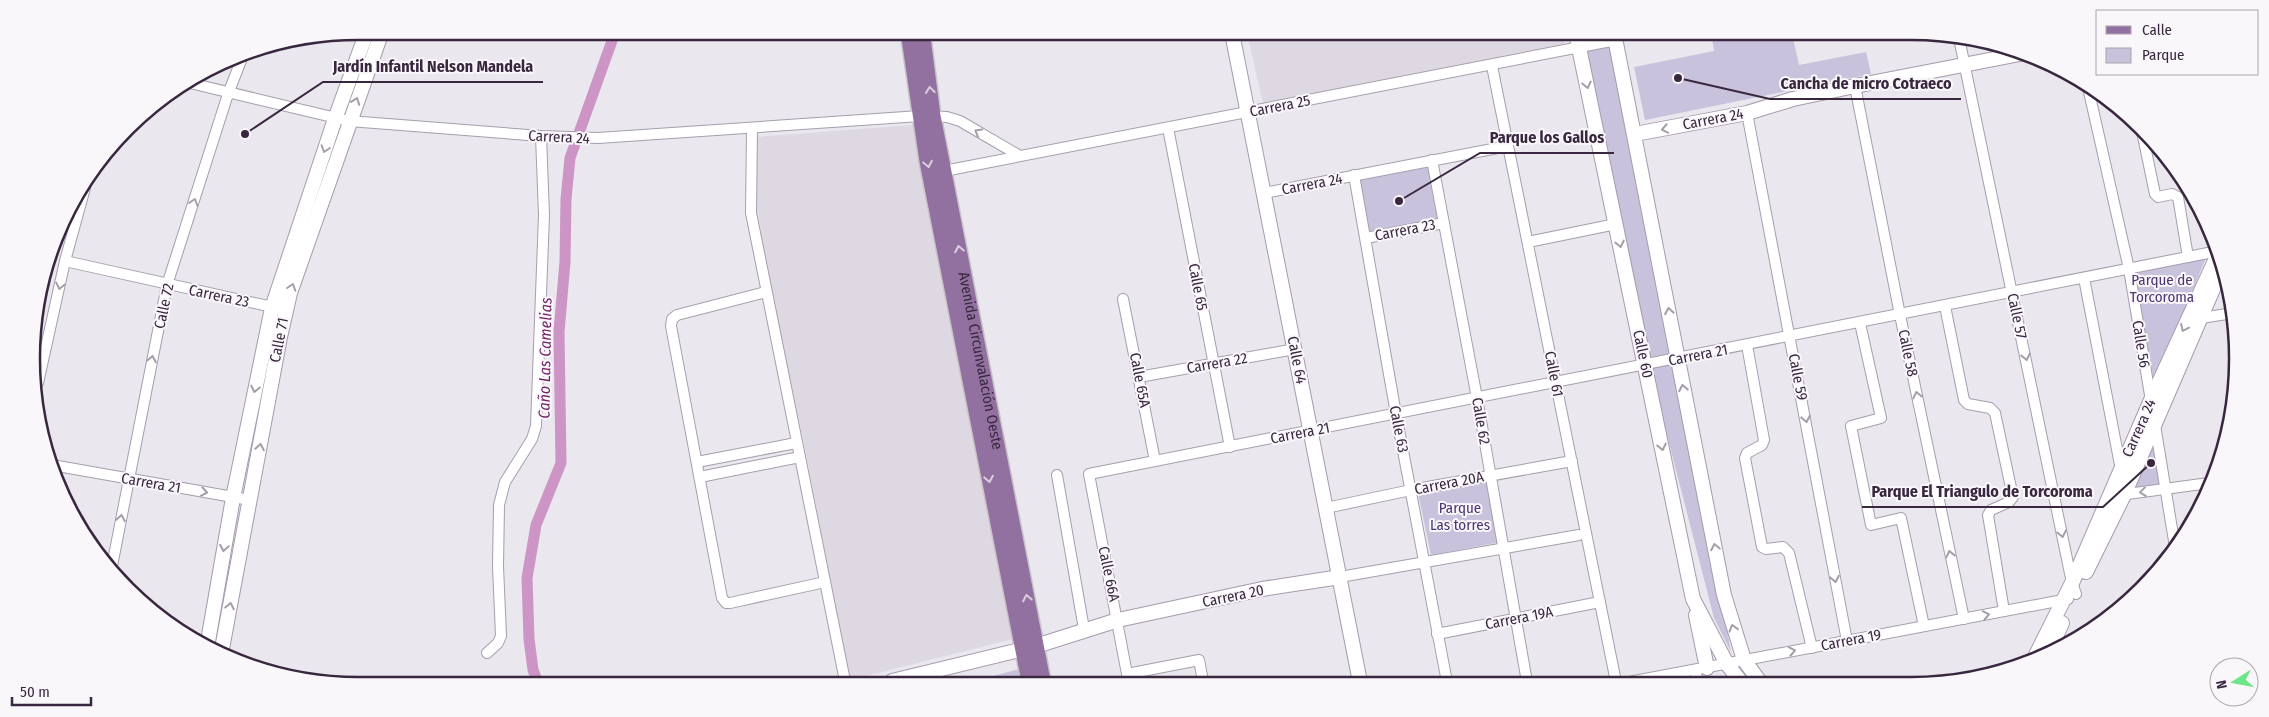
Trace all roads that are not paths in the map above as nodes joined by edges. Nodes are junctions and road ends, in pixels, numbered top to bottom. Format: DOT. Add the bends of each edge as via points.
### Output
graph roads {
  1 [pos="364,40"];
  2 [pos="379,40"];
  3 [pos="910,40"];
  4 [pos="923,40"];
  5 [pos="1234,40"];
  6 [pos="1606,40"];
  7 [pos="1616,40"];
  8 [pos="1578,43"];
  9 [pos="1960,44"];
  10 [pos="2010,56"];
  11 [pos="240,63"];
  12 [pos="1492,66"];
  13 [pos="1965,66"];
  14 [pos="196,85"];
  15 [pos="1855,86"];
  16 [pos="228,94"];
  17 [pos="2090,96"];
  18 [pos="1248,112"];
  19 [pos="1747,113"];
  20 [pos="926,116"];
  21 [pos="335,119"];
  22 [pos="349,121"];
  23 [pos="1168,128"];
  24 [pos="752,129"];
  25 [pos="1635,134"];
  26 [pos="541,136"];
  27 [pos="2144,142"];
  28 [pos="1508,146"];
  29 [pos="1020,156"];
  30 [pos="1432,160"];
  31 [pos="944,171"];
  32 [pos="1354,176"];
  33 [pos="1264,193"];
  34 [pos="81,203"];
  35 [pos="1444,223"];
  36 [pos="1616,224"];
  37 [pos="1366,238"];
  38 [pos="1528,242"];
  39 [pos="2211,253"];
  40 [pos="2188,257"];
  41 [pos="65,261"];
  42 [pos="2214,262"];
  43 [pos="2129,269"];
  44 [pos="2218,277"];
  45 [pos="2084,278"];
  46 [pos="167,285"];
  47 [pos="766,292"];
  48 [pos="2012,292"];
  49 [pos="1124,299"];
  50 [pos="1945,306"];
  51 [pos="279,308"];
  52 [pos="2226,314"];
  53 [pos="1900,315"];
  54 [pos="2201,318"];
  55 [pos="1860,323"];
  56 [pos="1790,337"];
  57 [pos="1747,345"];
  58 [pos="1295,349"];
  59 [pos="1678,359"];
  60 [pos="1212,364"];
  61 [pos="1645,365"];
  62 [pos="41,371"];
  63 [pos="1139,377"];
  64 [pos="1556,383"];
  65 [pos="1477,398"];
  66 [pos="2151,400"];
  67 [pos="1396,414"];
  68 [pos="2154,423"];
  69 [pos="1311,431"];
  70 [pos="796,443"];
  71 [pos="1230,447"];
  72 [pos="800,457"];
  73 [pos="1156,461"];
  74 [pos="1572,461"];
  75 [pos="697,462"];
  76 [pos="59,466"];
  77 [pos="2121,470"];
  78 [pos="1089,474"];
  79 [pos="1057,475"];
  80 [pos="1490,475"];
  81 [pos="700,477"];
  82 [pos="128,478"];
  83 [pos="2203,484"];
  84 [pos="2165,489"];
  85 [pos="1411,490"];
  86 [pos="2117,496"];
  87 [pos="233,498"];
  88 [pos="250,500"];
  89 [pos="1326,508"];
  90 [pos="1579,535"];
  91 [pos="2173,537"];
  92 [pos="1504,549"];
  93 [pos="113,561"];
  94 [pos="1424,563"];
  95 [pos="1340,578"];
  96 [pos="825,582"];
  97 [pos="2071,594"];
  98 [pos="1693,599"];
  99 [pos="1600,602"];
  100 [pos="2004,611"];
  101 [pos="1516,619"];
  102 [pos="1964,619"];
  103 [pos="1118,620"];
  104 [pos="1924,626"];
  105 [pos="1084,630"];
  106 [pos="1437,634"];
  107 [pos="208,639"];
  108 [pos="1847,641"];
  109 [pos="2052,643"];
  110 [pos="222,646"];
  111 [pos="1029,648"];
  112 [pos="1812,648"];
  113 [pos="2039,650"];
  114 [pos="487,653"];
  115 [pos="1744,660"];
  116 [pos="1726,664"];
  117 [pos="1701,669"];
  118 [pos="845,677"];
  119 [pos="909,677"];
  120 [pos="1029,677"];
  121 [pos="1041,677"];
  122 [pos="1202,677"];
  123 [pos="1359,677"];
  124 [pos="1446,677"];
  125 [pos="1526,677"];
  126 [pos="1615,677"];
  127 [pos="1657,677"];
  128 [pos="1699,677"];
  129 [pos="1737,677"];
  130 [pos="1756,677"];
  1 -- 21 [label="street, Calle 71"];
  22 -- 2 [label="street, Calle 71, one-way"];
  3 -- 20 [label="main road, Avenida Circunvalación Oeste"];
  20 -- 4 [label="main road, Avenida Circunvalación Oeste, one-way"];
  5 -- 18 [label="street, Calle 64"];
  6 -- 8 [label="street, Carrera 25"];
  7 -- 25 [label="street"];
  8 -- 12 [label="street, Carrera 25"];
  8 -- 36 [label="street, Calle 60, one-way"];
  9 -- 13 [label="street, Calle 57"];
  10 -- 13 [label="street, Carrera 24"];
  11 -- 16 [label="street, Calle 72"];
  12 -- 18 [label="street, Carrera 25"];
  12 -- 28 [label="street, Calle 61"];
  13 -- 15 [label="street, Carrera 24"];
  13 -- 48 [label="street, Calle 57"];
  14 -- 16 [label="street, Carrera 24"];
  15 -- 19 [label="street, Carrera 24"];
  15 -- 53 [label="street, Calle 58"];
  16 -- 21 [label="street, Carrera 24"];
  46 -- 16 [label="street, Calle 72, one-way"];
  17 -- 43 [label="street, Calle 56"];
  18 -- 23 [label="street, Carrera 25"];
  18 -- 33 [label="street, Calle 64"];
  19 -- 25 [label="street, Carrera 24, one-way"];
  19 -- 56 [label="street, Calle 59"];
  20 -- 24 [label="street, Carrera 24"];
  29 -- 20 [label="street, Carrera 24, one-way" via="960,121"];
  20 -- 31 [label="main road, Avenida Circunvalación Oeste"];
  20 -- 111 [label="main road, Avenida Circunvalación Oeste, one-way"];
  21 -- 22 [label="street, Carrera 24"];
  21 -- 51 [label="street, Calle 71, one-way"];
  22 -- 26 [label="street, Carrera 24"];
  51 -- 22 [label="street, Calle 71, one-way"];
  23 -- 29 [label="street, Carrera 25"];
  23 -- 60 [label="street, Calle 65"];
  24 -- 26 [label="street, Carrera 24" via="598,138"];
  24 -- 47 [label="street" via="751,213"];
  59 -- 25 [label="street, one-way"];
  26 -- 114 [label="street" via="544,215 536,426 532,439 505,482 499,505 501,636"];
  27 -- 40 [label="street" via="2155,194 2158,197 2172,194 2178,197"];
  28 -- 30 [label="street, Carrera 24"];
  28 -- 38 [label="street, Calle 61"];
  29 -- 31 [label="street, Carrera 25"];
  30 -- 32 [label="street, Carrera 24"];
  30 -- 35 [label="street, Calle 62"];
  111 -- 31 [label="main road, Avenida Circunvalación Oeste, one-way"];
  32 -- 33 [label="street, Carrera 24"];
  32 -- 37 [label="street, Calle 63"];
  33 -- 58 [label="street, Calle 64"];
  34 -- 41 [label="street"];
  35 -- 37 [label="street, Carrera 23"];
  35 -- 65 [label="street, Calle 62"];
  36 -- 38 [label="street"];
  36 -- 61 [label="street, Calle 60, one-way"];
  37 -- 67 [label="street, Calle 63"];
  38 -- 64 [label="street, Calle 61"];
  39 -- 40 [label="street, Carrera 21"];
  40 -- 43 [label="street, Carrera 21"];
  41 -- 46 [label="street, Carrera 23"];
  41 -- 62 [label="street, one-way"];
  42 -- 66 [label="street, Carrera 24, one-way"];
  43 -- 45 [label="street, Carrera 21"];
  43 -- 66 [label="street, Calle 56"];
  44 -- 54 [label="street, Carrera 24"];
  45 -- 48 [label="street, Carrera 21"];
  45 -- 77 [label="street"];
  46 -- 51 [label="street, Carrera 23"];
  82 -- 46 [label="street, Calle 72, one-way"];
  47 -- 70 [label="street"];
  47 -- 75 [label="street" via="672,319"];
  48 -- 50 [label="street, Carrera 21"];
  48 -- 97 [label="street, Calle 57, one-way"];
  49 -- 63 [label="street, Calle 65A"];
  50 -- 53 [label="street, Carrera 21"];
  50 -- 100 [label="street" via="1964,400 1968,404 1990,408 1995,413 2013,497 1990,510 1988,515"];
  51 -- 87 [label="street, Calle 71, one-way"];
  88 -- 51 [label="street, Calle 71, one-way"];
  52 -- 54 [label="street"];
  53 -- 55 [label="street, Carrera 21"];
  102 -- 53 [label="street, Calle 58, one-way"];
  54 -- 68 [label="street, Carrera 24"];
  55 -- 56 [label="street, Carrera 21"];
  55 -- 104 [label="street" via="1881,418 1851,426 1871,525 1902,518"];
  56 -- 57 [label="street, Carrera 21"];
  56 -- 108 [label="street, Calle 59, one-way"];
  57 -- 59 [label="street, Carrera 21"];
  57 -- 112 [label="street" via="1764,440 1745,458 1762,547 1783,547 1789,553"];
  58 -- 60 [label="street, Carrera 22"];
  58 -- 69 [label="street, Calle 64"];
  59 -- 61 [label="street, Carrera 21"];
  115 -- 59 [label="street, one-way" via="1724,595"];
  60 -- 63 [label="street, Carrera 22"];
  60 -- 71 [label="street, Calle 65"];
  61 -- 64 [label="street, Carrera 21"];
  61 -- 98 [label="street, Calle 60, one-way"];
  63 -- 73 [label="street, Calle 65A"];
  64 -- 65 [label="street, Carrera 21"];
  64 -- 74 [label="street, Calle 61"];
  65 -- 67 [label="street, Carrera 21"];
  65 -- 80 [label="street, Calle 62"];
  66 -- 68 [label="street, Calle 56"];
  66 -- 77 [label="street, Carrera 24"];
  67 -- 69 [label="street, Carrera 21"];
  67 -- 85 [label="street, Calle 63"];
  68 -- 84 [label="street, Calle 56"];
  68 -- 86 [label="street, Carrera 24"];
  69 -- 71 [label="street, Carrera 21"];
  69 -- 89 [label="street, Calle 64"];
  70 -- 72 [label="street"];
  70 -- 75 [label="street"];
  71 -- 73 [label="street, Carrera 21"];
  72 -- 81 [label="street"];
  72 -- 96 [label="street"];
  73 -- 78 [label="street, Carrera 21"];
  74 -- 80 [label="street, Carrera 20A"];
  74 -- 99 [label="street, Calle 61"];
  75 -- 81 [label="street"];
  76 -- 82 [label="street, Carrera 21"];
  77 -- 86 [label="street, Carrera 24"];
  78 -- 103 [label="street, Calle 66A"];
  79 -- 105 [label="street"];
  80 -- 85 [label="street, Carrera 20A"];
  80 -- 92 [label="street, Calle 62"];
  81 -- 96 [label="street" via="722,598 726,603"];
  82 -- 87 [label="street, Carrera 21, one-way"];
  93 -- 82 [label="street, Calle 72, one-way"];
  83 -- 84 [label="street"];
  84 -- 86 [label="street, one-way"];
  84 -- 91 [label="street, Calle 56"];
  85 -- 89 [label="street, Carrera 20A"];
  85 -- 94 [label="street, Calle 63"];
  86 -- 97 [label="street, Carrera 24"];
  87 -- 88 [label="street, Carrera 21"];
  87 -- 107 [label="street, Calle 71, one-way"];
  110 -- 88 [label="street, Calle 71, one-way"];
  89 -- 95 [label="street, Calle 64"];
  90 -- 92 [label="street, Carrera 20"];
  92 -- 94 [label="street, Carrera 20"];
  92 -- 101 [label="street, Calle 62"];
  94 -- 95 [label="street, Carrera 20"];
  94 -- 106 [label="street, Calle 63"];
  95 -- 103 [label="street, Carrera 20" via="1262,589"];
  95 -- 123 [label="street, Calle 64"];
  96 -- 118 [label="street"];
  97 -- 100 [label="street, Carrera 19"];
  97 -- 109 [label="street, Carrera 24"];
  97 -- 113 [label="street, Carrera 24"];
  98 -- 116 [label="street, Calle 60"];
  98 -- 117 [label="street"];
  99 -- 101 [label="street, Carrera 19A"];
  99 -- 126 [label="street, Calle 61"];
  102 -- 100 [label="street, Carrera 19, one-way"];
  101 -- 106 [label="street, Carrera 19A"];
  101 -- 125 [label="street, Calle 62"];
  102 -- 104 [label="street, Carrera 19"];
  103 -- 105 [label="street, Carrera 20"];
  103 -- 122 [label="street, Calle 66A" via="1127,674 1199,660"];
  104 -- 108 [label="street, Carrera 19"];
  105 -- 111 [label="street, Carrera 20"];
  106 -- 124 [label="street, Calle 63"];
  108 -- 112 [label="street, Carrera 19"];
  111 -- 119 [label="street, Carrera 20"];
  111 -- 120 [label="main road, Avenida Circunvalación Oeste"];
  111 -- 121 [label="main road, Avenida Circunvalación Oeste"];
  115 -- 112 [label="street, Carrera 19, one-way"];
  115 -- 116 [label="street, Carrera 19"];
  115 -- 130 [label="street"];
  116 -- 117 [label="street, Carrera 19"];
  116 -- 129 [label="street, Calle 60"];
  117 -- 127 [label="street, Carrera 19"];
  117 -- 128 [label="street"];
}
